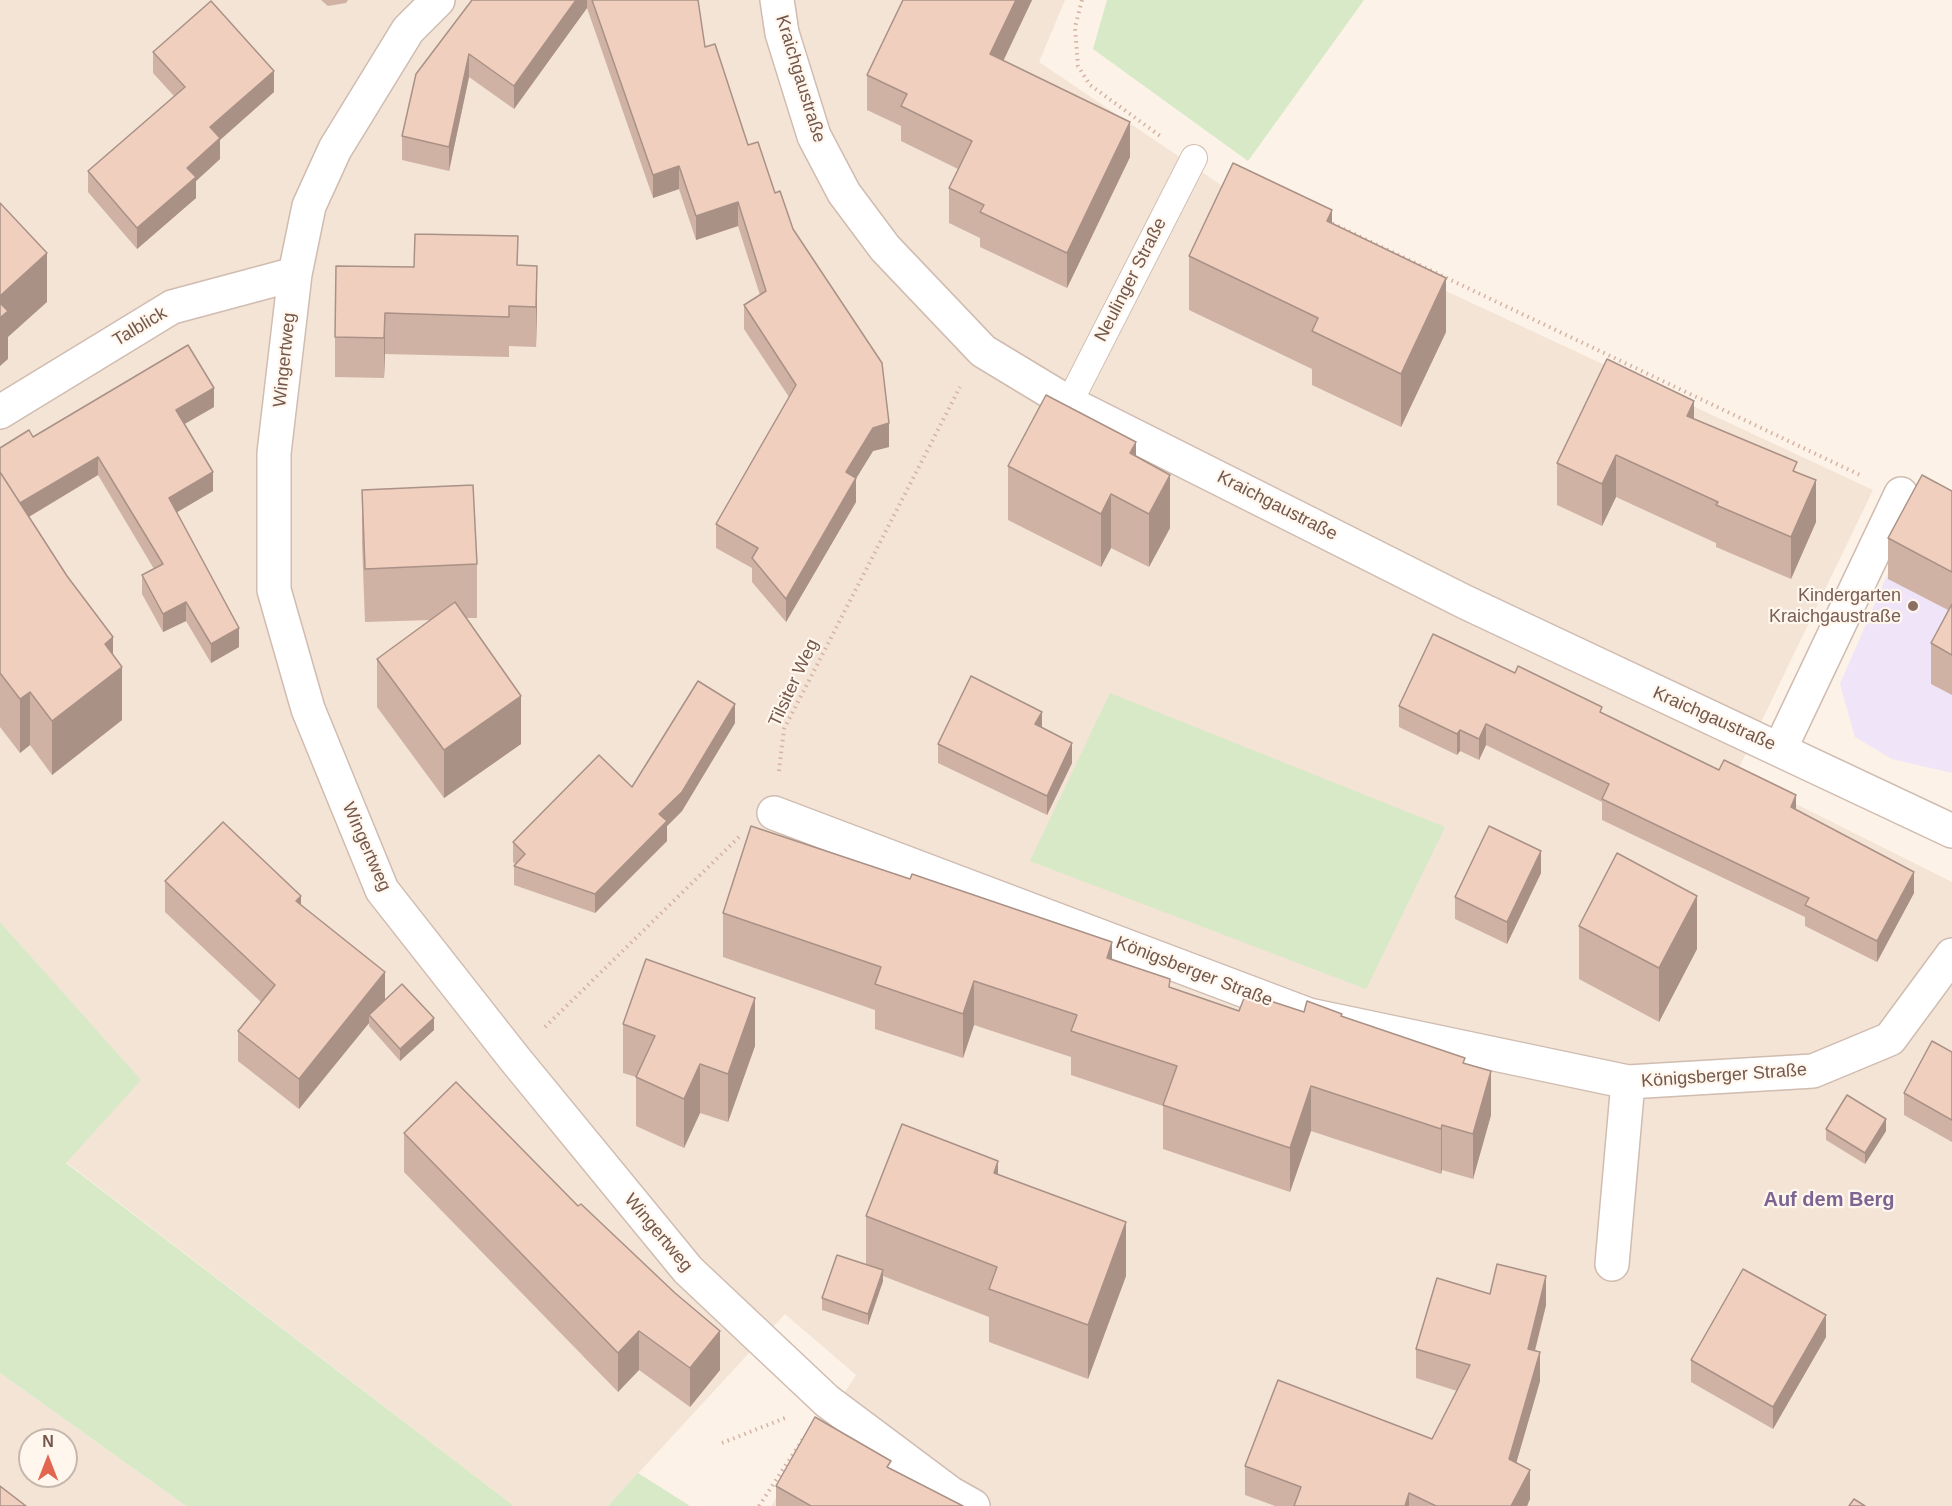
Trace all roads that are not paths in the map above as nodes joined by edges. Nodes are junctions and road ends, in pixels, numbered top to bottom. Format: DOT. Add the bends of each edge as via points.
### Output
graph roads {
  1 [pos="438,0"];
  2 [pos="777,0"];
  3 [pos="1194,158"];
  4 [pos="295,274"];
  5 [pos="1069,403"];
  6 [pos="0,411"];
  7 [pos="1901,494"];
  8 [pos="1780,749"];
  9 [pos="774,813"];
  10 [pos="1952,831"];
  11 [pos="1952,955"];
  12 [pos="1628,1082"];
  13 [pos="1612,1264"];
  14 [pos="973,1506"];
  1 -- 4 [label="street, Wingertweg" via="408,30 335,148 309,206"];
  2 -- 5 [label="street, Kraichgaustraße" via="782,33 814,136 844,193 885,248 983,351"];
  3 -- 5 [label="lane, Neulinger Straße"];
  4 -- 6 [label="street, Talblick" via="172,307"];
  4 -- 14 [label="street, Wingertweg" via="274,453 274,590 308,709 382,890 688,1270 827,1401"];
  5 -- 8 [label="street, Kraichgaustraße" via="1464,602"];
  7 -- 8 [label="street"];
  8 -- 10 [label="street, Kraichgaustraße"];
  9 -- 12 [label="street, Königsberger Straße" via="1309,1015"];
  11 -- 12 [label="street, Königsberger Straße" via="1890,1039 1813,1071"];
  12 -- 13 [label="street, Königsberger Straße"];
}
